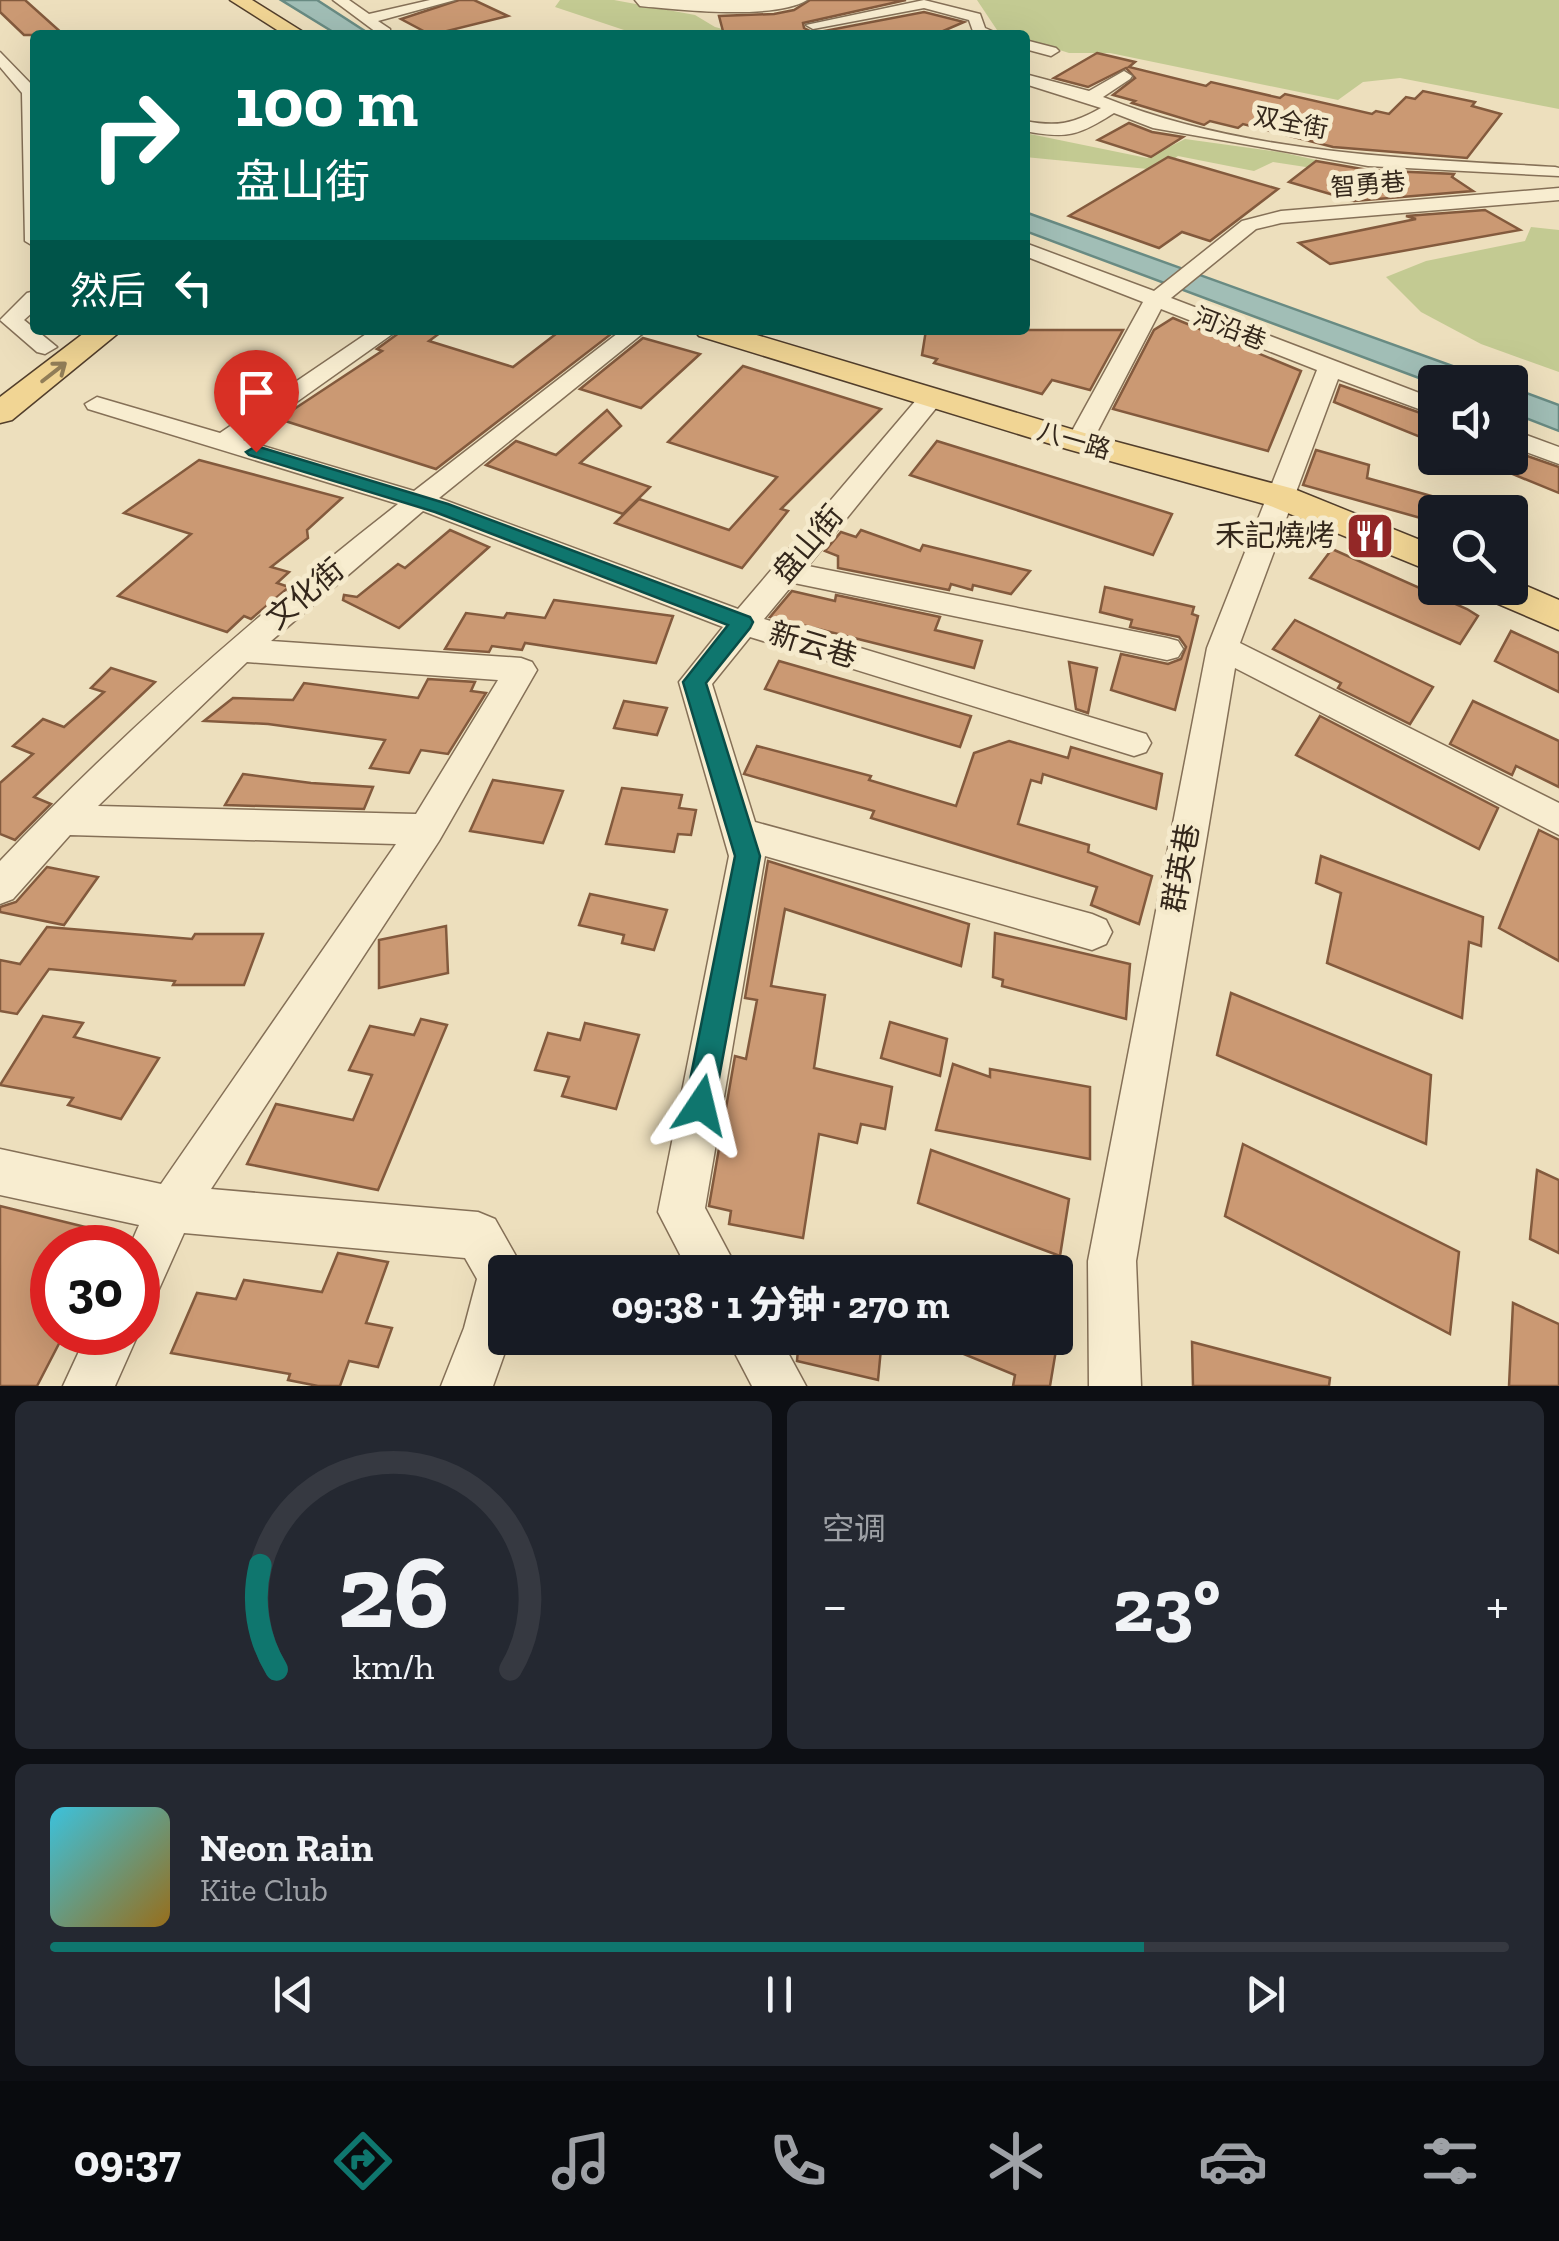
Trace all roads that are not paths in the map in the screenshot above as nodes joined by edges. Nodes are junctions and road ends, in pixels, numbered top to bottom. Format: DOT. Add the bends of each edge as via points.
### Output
graph roads {
  1 [pos="217,0"];
  2 [pos="230,0"];
  3 [pos="239,0"];
  4 [pos="340,0"];
  5 [pos="448,0"];
  6 [pos="800,0"];
  7 [pos="640,2"];
  8 [pos="766,7"];
  9 [pos="367,19"];
  10 [pos="799,25"];
  11 [pos="257,30"];
  12 [pos="273,30"];
  13 [pos="290,30"];
  14 [pos="383,30"];
  15 [pos="826,30"];
  16 [pos="977,30"];
  17 [pos="1030,45"];
  18 [pos="1051,51"];
  19 [pos="0,57"];
  20 [pos="1124,76"];
  21 [pos="1030,81"];
  22 [pos="30,92"];
  23 [pos="1091,98"];
  24 [pos="1113,106"];
  25 [pos="1030,126"];
  26 [pos="1557,170"];
  27 [pos="1553,194"];
  28 [pos="1030,251"];
  29 [pos="1163,295"];
  30 [pos="30,303"];
  31 [pos="30,327"];
  32 [pos="101,335"];
  33 [pos="379,335"];
  34 [pos="630,335"];
  35 [pos="727,335"];
  36 [pos="57,338"];
  37 [pos="1330,367"];
  38 [pos="0,381"];
  39 [pos="932,397"];
  40 [pos="1418,401"];
  41 [pos="97,404"];
  42 [pos="0,413"];
  43 [pos="223,442"];
  44 [pos="1079,442"];
  45 [pos="1528,444"];
  46 [pos="1559,456"];
  47 [pos="1281,497"];
  48 [pos="420,501"];
  49 [pos="1418,553"];
  50 [pos="784,571"];
  51 [pos="1528,602"];
  52 [pos="1559,616"];
  53 [pos="743,622"];
  54 [pos="1223,648"];
  55 [pos="1166,649"];
  56 [pos="241,650"];
  57 [pos="1134,742"];
  58 [pos="59,820"];
  59 [pos="1559,820"];
  60 [pos="426,830"];
  61 [pos="740,833"];
  62 [pos="0,887"];
  63 [pos="1092,932"];
  64 [pos="0,1172"];
  65 [pos="171,1209"];
  66 [pos="160,1233"];
  67 [pos="705,1255"];
  68 [pos="103,1355"];
  69 [pos="762,1355"];
  70 [pos="89,1386"];
  71 [pos="467,1386"];
  72 [pos="780,1386"];
  73 [pos="1115,1386"];
  1 -- 11 [label="main road"];
  2 -- 12 [label="main road"];
  3 -- 13 [label="main road"];
  4 -- 9 [label="street"];
  5 -- 9 [label="street"];
  6 -- 8 [label="street"];
  7 -- 8 [label="street"];
  8 -- 10 [label="street"];
  9 -- 14 [label="street"];
  10 -- 15 [label="street"];
  10 -- 16 [label="street" via="924,4 975,17"];
  17 -- 18 [label="street"];
  19 -- 22 [label="street"];
  20 -- 23 [label="street"];
  21 -- 23 [label="street, 双全街"];
  23 -- 24 [label="street, 双全街"];
  24 -- 25 [label="street" via="1061,133"];
  24 -- 26 [label="street, 双全街" via="1153,122 1368,161"];
  26 -- 27 [label="street"];
  27 -- 29 [label="street, 智勇巷" via="1250,225"];
  28 -- 29 [label="street, 河沿巷"];
  29 -- 37 [label="street, 河沿巷"];
  29 -- 44 [label="street, 智勇巷" via="1146,312"];
  30 -- 31 [label="street" via="11,320"];
  42 -- 32 [label="main road, one-way"];
  33 -- 43 [label="street"];
  34 -- 48 [label="street, 文化街"];
  35 -- 39 [label="main road, 八一路"];
  36 -- 38 [label="main road"];
  37 -- 40 [label="street, 河沿巷"];
  37 -- 47 [label="street, 群英巷"];
  39 -- 44 [label="main road, 八一路"];
  39 -- 50 [label="street, 盘山街"];
  41 -- 43 [label="street, 新云巷"];
  43 -- 48 [label="street, 新云巷"];
  44 -- 47 [label="main road, 八一路"];
  45 -- 46 [label="street"];
  47 -- 49 [label="main road, 八一路"];
  47 -- 54 [label="street, 群英巷"];
  48 -- 53 [label="street, 新云巷"];
  48 -- 56 [label="street, 文化街"];
  50 -- 53 [label="street, 盘山街"];
  50 -- 55 [label="street"];
  51 -- 52 [label="main road"];
  53 -- 57 [label="street, 新云巷"];
  53 -- 61 [label="street, 盘山街" via="695,682"];
  54 -- 59 [label="street"];
  54 -- 73 [label="street, 群英巷" via="1112,1261"];
  56 -- 58 [label="street, 文化街"];
  56 -- 60 [label="street" via="522,670"];
  58 -- 60 [label="street"];
  58 -- 62 [label="street, 文化街"];
  60 -- 65 [label="street"];
  61 -- 63 [label="street"];
  61 -- 67 [label="street, 盘山街" via="748,856 681,1212"];
  64 -- 65 [label="street"];
  65 -- 66 [label="street"];
  65 -- 71 [label="street" via="478,1236 502,1276"];
  68 -- 70 [label="street"];
  69 -- 72 [label="street"];
}
